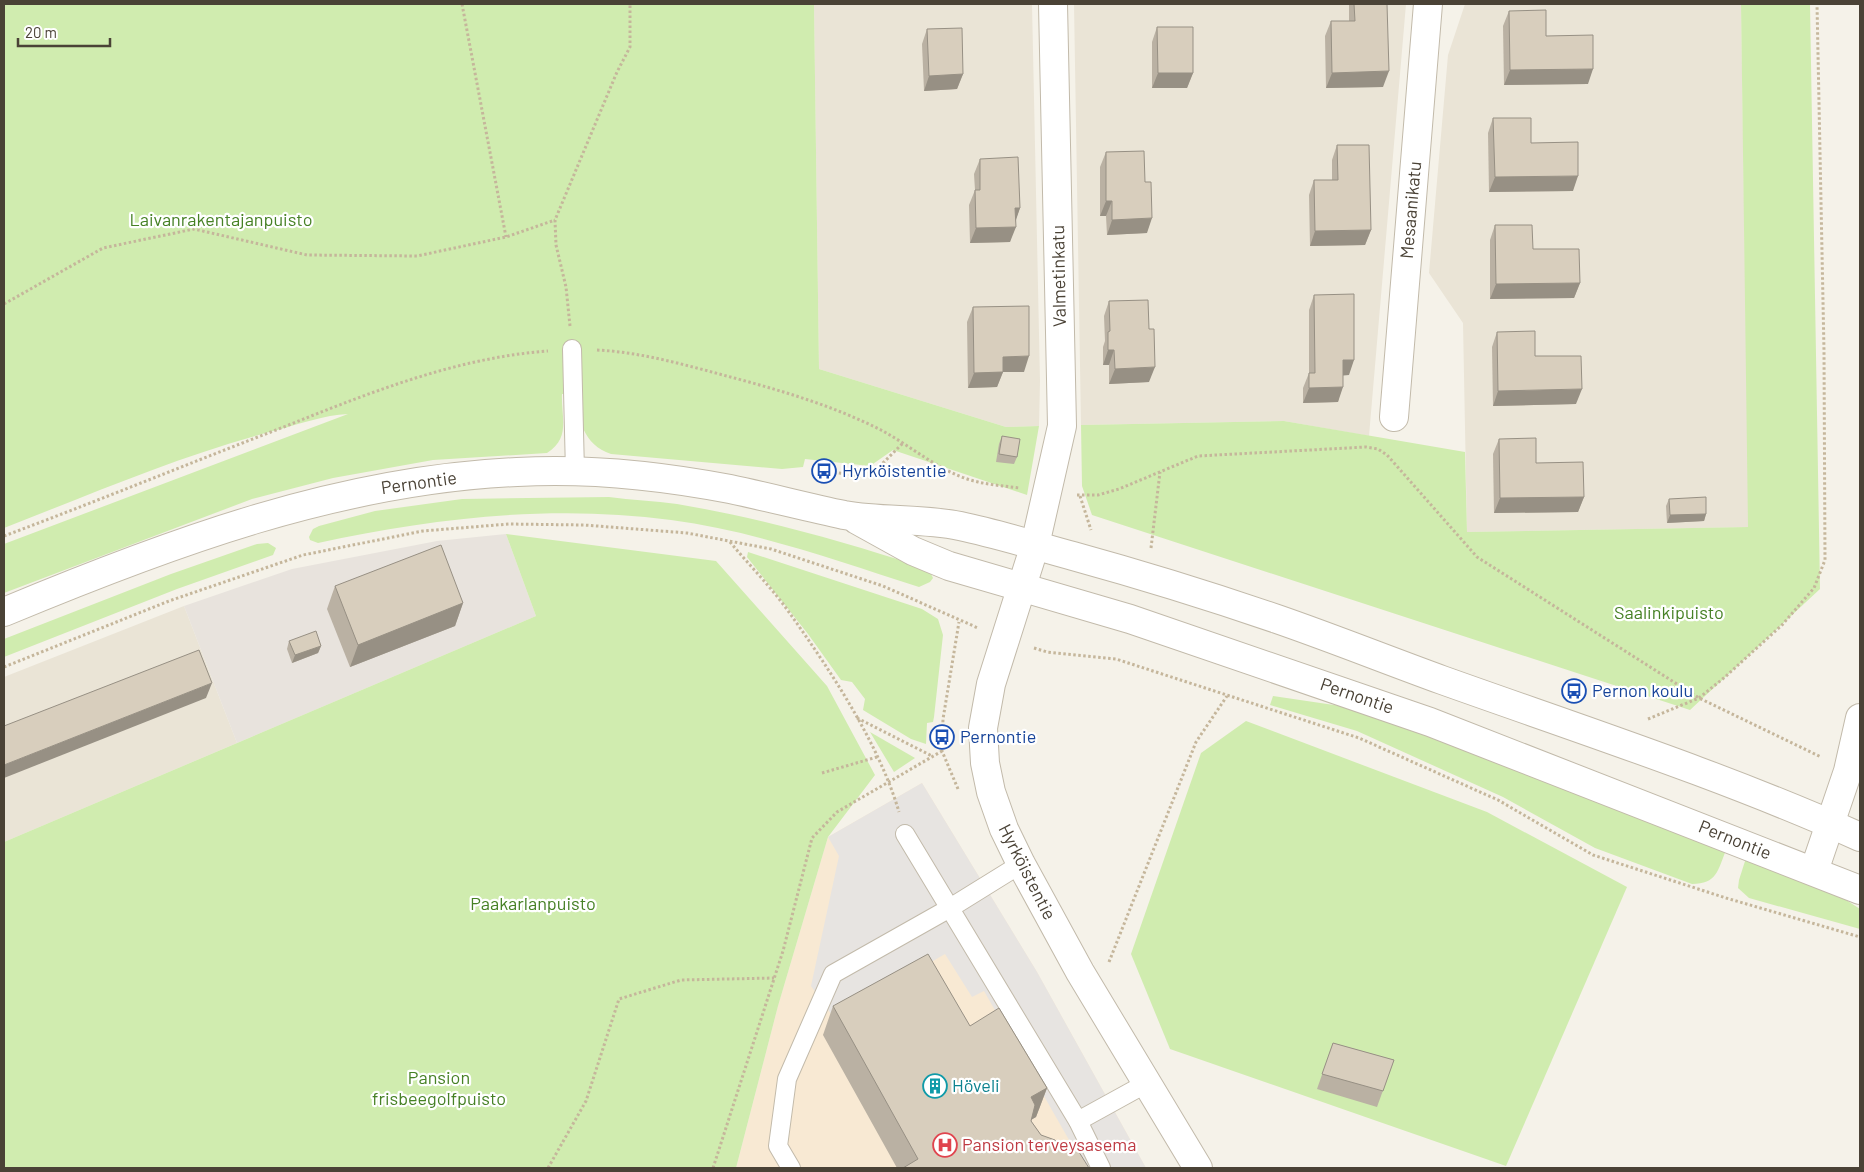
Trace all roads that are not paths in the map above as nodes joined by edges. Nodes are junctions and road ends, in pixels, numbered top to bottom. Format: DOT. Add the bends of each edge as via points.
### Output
graph roads {
  1 [pos="1053,4"];
  2 [pos="1428,4"];
  3 [pos="572,349"];
  4 [pos="1394,417"];
  5 [pos="575,472"];
  6 [pos="850,516"];
  7 [pos="1035,545"];
  8 [pos="1023,588"];
  9 [pos="4,612"];
  10 [pos="1860,718"];
  11 [pos="1830,824"];
  12 [pos="905,834"];
  13 [pos="1860,837"];
  14 [pos="1021,864"];
  15 [pos="1814,871"];
  16 [pos="1860,890"];
  17 [pos="950,908"];
  18 [pos="1146,1082"];
  19 [pos="1078,1121"];
  20 [pos="791,1168"];
  21 [pos="1102,1168"];
  22 [pos="1198,1168"];
  1 -- 7 [label="street, Valmetinkatu" via="1062,426"];
  2 -- 4 [label="street, Mesaanikatu"];
  3 -- 5 [label="lane"];
  5 -- 6 [label="street, Pernontie" via="638,476 724,488"];
  5 -- 9 [label="street, Pernontie" via="518,472 449,478 337,496 221,531"];
  6 -- 7 [label="street, Pernontie" via="962,526"];
  6 -- 8 [label="street, Pernontie" via="949,566"];
  7 -- 8 [label="street, Hyrköistentie"];
  7 -- 11 [label="street, Pernontie" via="1278,619 1561,720"];
  8 -- 14 [label="street, Hyrköistentie" via="990,684 983,728 991,792"];
  8 -- 15 [label="street, Pernontie" via="1130,619 1430,722"];
  10 -- 11 [label="street" via="1848,771"];
  11 -- 13 [label="street, Pernontie"];
  11 -- 15 [label="street"];
  12 -- 17 [label="lane"];
  14 -- 17 [label="lane"];
  14 -- 18 [label="street, Hyrköistentie" via="1080,972"];
  15 -- 16 [label="street, Pernontie"];
  17 -- 19 [label="lane"];
  17 -- 20 [label="lane" via="833,974 786,1079 778,1146"];
  18 -- 19 [label="lane"];
  18 -- 22 [label="street, Hyrköistentie"];
  19 -- 21 [label="lane"];
}
